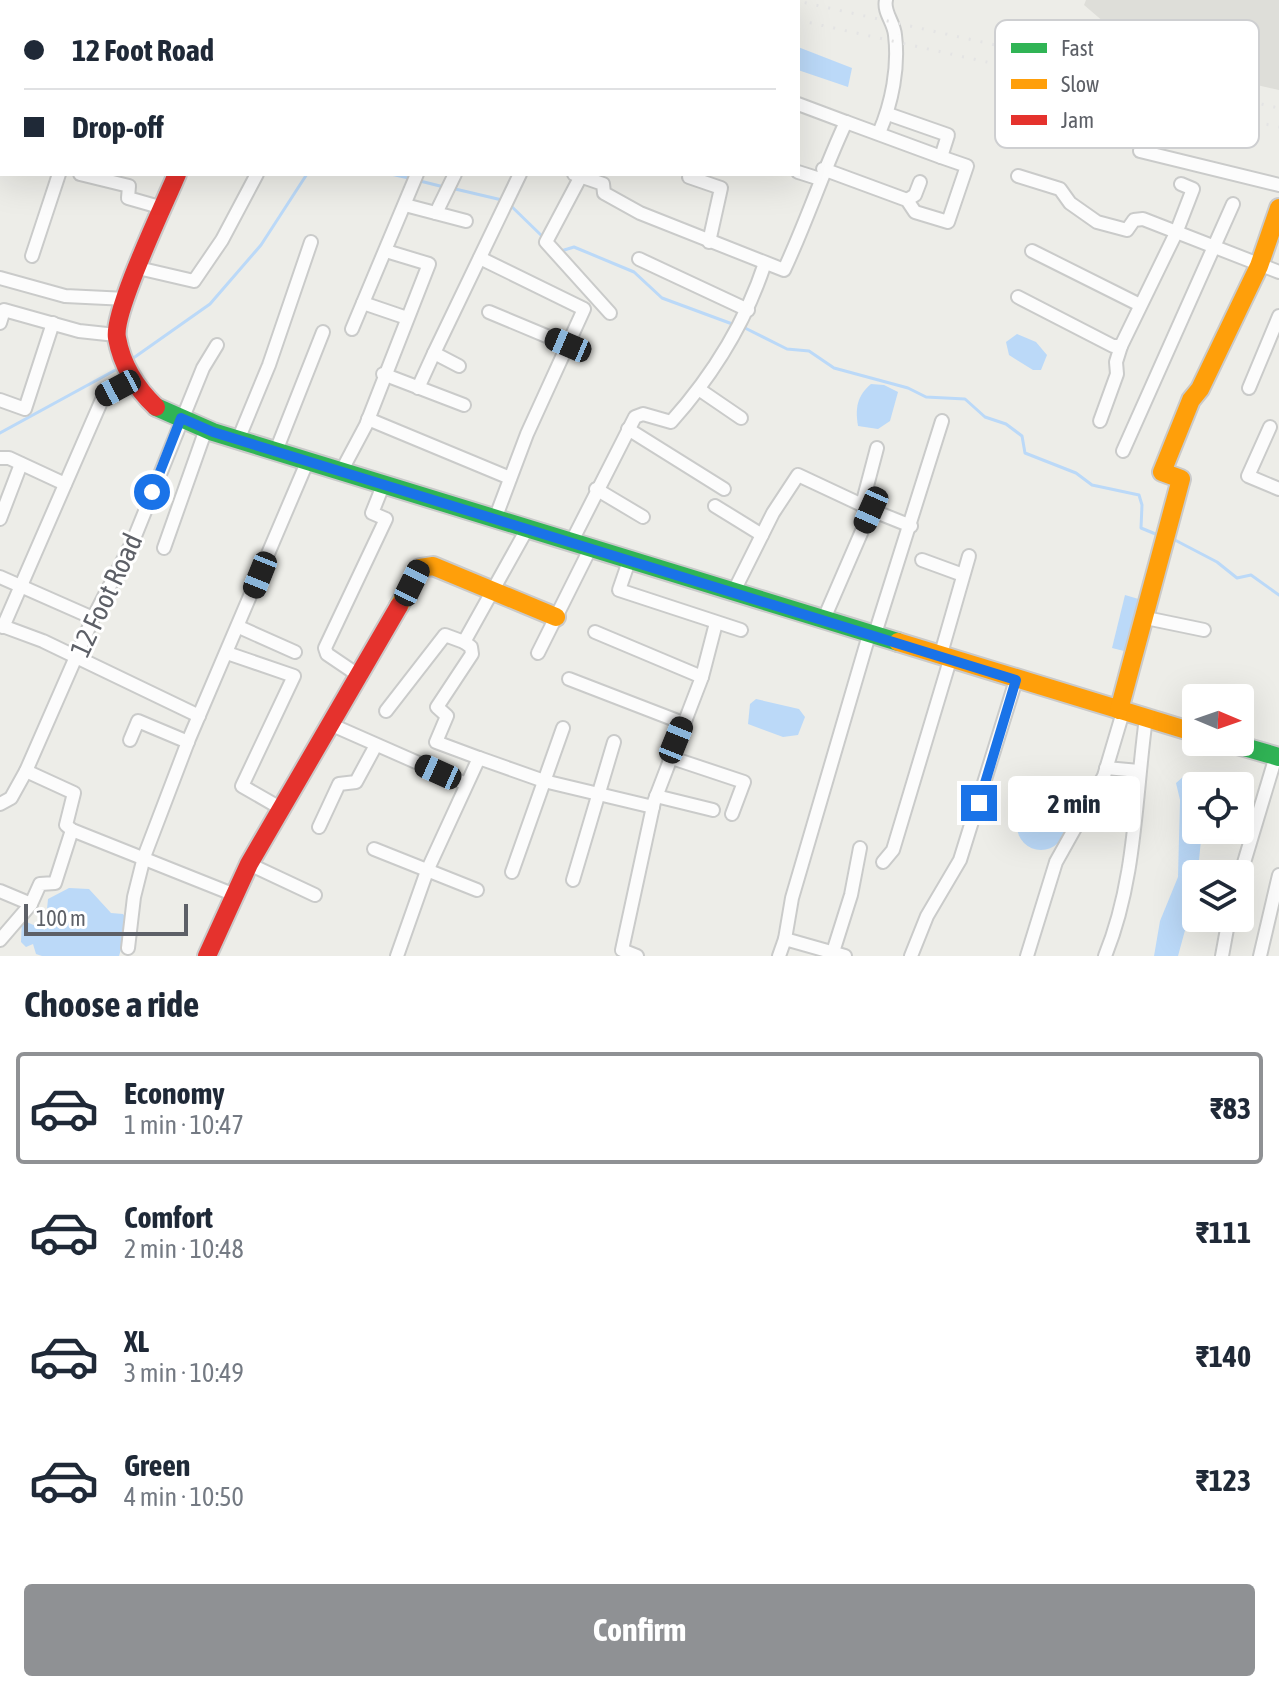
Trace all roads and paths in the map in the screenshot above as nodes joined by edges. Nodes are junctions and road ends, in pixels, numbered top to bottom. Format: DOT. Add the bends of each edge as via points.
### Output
graph roads {
  1 [pos="886,0"];
  2 [pos="800,105"];
  3 [pos="888,114"];
  4 [pos="846,122"];
  5 [pos="879,133"];
  6 [pos="1140,151"];
  7 [pos="941,157"];
  8 [pos="800,172"];
  9 [pos="822,174"];
  10 [pos="58,176"];
  11 [pos="176,176"];
  12 [pos="256,176"];
  13 [pos="416,176"];
  14 [pos="454,176"];
  15 [pos="519,176"];
  16 [pos="576,176"];
  17 [pos="579,176"];
  18 [pos="1018,176"];
  19 [pos="689,177"];
  20 [pos="109,178"];
  21 [pos="920,182"];
  22 [pos="1181,184"];
  23 [pos="1279,185"];
  24 [pos="907,200"];
  25 [pos="1233,204"];
  26 [pos="405,205"];
  27 [pos="163,208"];
  28 [pos="1279,208"];
  29 [pos="436,213"];
  30 [pos="466,221"];
  31 [pos="1176,233"];
  32 [pos="311,242"];
  33 [pos="709,242"];
  34 [pos="1216,249"];
  35 [pos="386,251"];
  36 [pos="1032,251"];
  37 [pos="32,256"];
  38 [pos="480,258"];
  39 [pos="639,259"];
  40 [pos="765,263"];
  41 [pos="1259,266"];
  42 [pos="138,268"];
  43 [pos="1279,272"];
  44 [pos="0,278"];
  45 [pos="1018,297"];
  46 [pos="127,299"];
  47 [pos="363,303"];
  48 [pos="1140,305"];
  49 [pos="748,310"];
  50 [pos="489,312"];
  51 [pos="610,313"];
  52 [pos="1279,316"];
  53 [pos="407,318"];
  54 [pos="0,323"];
  55 [pos="53,323"];
  56 [pos="352,329"];
  57 [pos="323,332"];
  58 [pos="116,335"];
  59 [pos="217,345"];
  60 [pos="568,345"];
  61 [pos="1121,346"];
  62 [pos="434,353"];
  63 [pos="459,366"];
  64 [pos="129,371"];
  65 [pos="383,374"];
  66 [pos="418,388"];
  67 [pos="1249,388"];
  68 [pos="700,390"];
  69 [pos="0,400"];
  70 [pos="464,405"];
  71 [pos="181,418"];
  72 [pos="741,418"];
  73 [pos="368,419"];
  74 [pos="942,421"];
  75 [pos="1100,421"];
  76 [pos="1270,427"];
  77 [pos="206,429"];
  78 [pos="628,429"];
  79 [pos="238,440"];
  80 [pos="877,448"];
  81 [pos="276,451"];
  82 [pos="1123,451"];
  83 [pos="0,458"];
  84 [pos="308,460"];
  85 [pos="21,464"];
  86 [pos="342,470"];
  87 [pos="510,478"];
  88 [pos="384,483"];
  89 [pos="65,484"];
  90 [pos="596,489"];
  91 [pos="724,489"];
  92 [pos="1279,489"];
  93 [pos="715,506"];
  94 [pos="867,508"];
  95 [pos="643,517"];
  96 [pos="0,519"];
  97 [pos="495,519"];
  98 [pos="911,526"];
  99 [pos="527,529"];
  100 [pos="762,535"];
  101 [pos="571,543"];
  102 [pos="164,548"];
  103 [pos="590,549"];
  104 [pos="969,556"];
  105 [pos="922,560"];
  106 [pos="629,561"];
  107 [pos="963,575"];
  108 [pos="0,577"];
  109 [pos="18,585"];
  110 [pos="496,590"];
  111 [pos="733,593"];
  112 [pos="556,617"];
  113 [pos="93,618"];
  114 [pos="1146,618"];
  115 [pos="823,621"];
  116 [pos="716,623"];
  117 [pos="2,626"];
  118 [pos="239,627"];
  119 [pos="741,630"];
  120 [pos="1204,630"];
  121 [pos="595,632"];
  122 [pos="871,636"];
  123 [pos="464,642"];
  124 [pos="295,652"];
  125 [pos="227,653"];
  126 [pos="538,653"];
  127 [pos="77,656"];
  128 [pos="945,658"];
  129 [pos="361,677"];
  130 [pos="702,677"];
  131 [pos="569,679"];
  132 [pos="1016,680"];
  133 [pos="386,711"];
  134 [pos="1121,711"];
  135 [pos="199,716"];
  136 [pos="1146,718"];
  137 [pos="683,723"];
  138 [pos="332,725"];
  139 [pos="563,728"];
  140 [pos="1182,729"];
  141 [pos="130,740"];
  142 [pos="188,742"];
  143 [pos="614,742"];
  144 [pos="376,745"];
  145 [pos="1254,750"];
  146 [pos="669,757"];
  147 [pos="1278,757"];
  148 [pos="479,758"];
  149 [pos="1106,768"];
  150 [pos="26,771"];
  151 [pos="1139,771"];
  152 [pos="544,781"];
  153 [pos="466,784"];
  154 [pos="601,794"];
  155 [pos="654,802"];
  156 [pos="0,804"];
  157 [pos="282,809"];
  158 [pos="713,810"];
  159 [pos="732,814"];
  160 [pos="319,827"];
  161 [pos="72,830"];
  162 [pos="860,848"];
  163 [pos="374,849"];
  164 [pos="144,857"];
  165 [pos="1245,860"];
  166 [pos="883,862"];
  167 [pos="249,864"];
  168 [pos="427,871"];
  169 [pos="512,872"];
  170 [pos="1279,875"];
  171 [pos="573,880"];
  172 [pos="477,890"];
  173 [pos="0,891"];
  174 [pos="235,895"];
  175 [pos="315,895"];
  176 [pos="31,904"];
  177 [pos="1273,922"];
  178 [pos="1226,932"];
  179 [pos="785,939"];
  180 [pos="0,940"];
  181 [pos="128,948"];
  182 [pos="621,953"];
  183 [pos="839,954"];
  184 [pos="207,956"];
  185 [pos="397,956"];
  186 [pos="637,956"];
  187 [pos="779,956"];
  188 [pos="911,956"];
  189 [pos="1027,956"];
  190 [pos="1105,956"];
  191 [pos="1222,956"];
  192 [pos="1260,956"];
  1 -- 3 [label="street" via="897,61"];
  2 -- 4 [label="street"];
  3 -- 5 [label="street"];
  3 -- 7 [label="street" via="948,135"];
  4 -- 5 [label="street"];
  4 -- 9 [label="street"];
  5 -- 7 [label="street"];
  6 -- 23 [label="street"];
  7 -- 24 [label="street" via="967,166 948,222 915,212"];
  8 -- 9 [label="street"];
  9 -- 24 [label="street"];
  9 -- 40 [label="street" via="784,270"];
  10 -- 37 [label="street"];
  11 -- 27 [label="street"];
  12 -- 42 [label="street" via="194,281"];
  13 -- 26 [label="street"];
  14 -- 29 [label="street"];
  15 -- 38 [label="street"];
  16 -- 51 [label="street" via="546,242"];
  17 -- 33 [label="street" via="603,184 604,193 640,213"];
  18 -- 31 [label="street" via="1060,189 1070,203 1118,230 1127,230 1137,218"];
  19 -- 33 [label="street" via="721,188"];
  20 -- 27 [label="street" via="129,186 128,198"];
  21 -- 24 [label="street"];
  22 -- 31 [label="street" via="1193,189"];
  25 -- 34 [label="street"];
  26 -- 29 [label="street"];
  26 -- 35 [label="street"];
  27 -- 42 [label="street"];
  28 -- 41 [label="street"];
  29 -- 30 [label="street"];
  31 -- 34 [label="street"];
  31 -- 48 [label="street"];
  32 -- 79 [label="street"];
  33 -- 40 [label="street"];
  34 -- 41 [label="street"];
  34 -- 82 [label="street"];
  35 -- 47 [label="street"];
  35 -- 53 [label="street" via="429,264"];
  36 -- 48 [label="street"];
  38 -- 60 [label="street" via="584,309"];
  38 -- 62 [label="street"];
  39 -- 49 [label="street"];
  40 -- 49 [label="street"];
  41 -- 43 [label="street"];
  41 -- 114 [label="street" via="1191,400 1162,472 1181,479"];
  42 -- 46 [label="street"];
  44 -- 46 [label="street" via="65,296"];
  45 -- 61 [label="street"];
  46 -- 58 [label="street"];
  47 -- 53 [label="street"];
  47 -- 56 [label="street"];
  48 -- 61 [label="street"];
  49 -- 68 [label="street"];
  50 -- 60 [label="street"];
  52 -- 67 [label="street"];
  53 -- 65 [label="street"];
  54 -- 55 [label="street" via="4,310"];
  55 -- 58 [label="street"];
  55 -- 69 [label="street" via="25,409"];
  57 -- 81 [label="street"];
  58 -- 64 [label="street"];
  59 -- 71 [label="street, 12 Foot Road"];
  60 -- 87 [label="street"];
  61 -- 75 [label="street"];
  62 -- 63 [label="street"];
  62 -- 66 [label="street"];
  64 -- 71 [label="street" via="155,407"];
  64 -- 89 [label="street" via="104,395"];
  65 -- 66 [label="street"];
  65 -- 73 [label="street"];
  66 -- 70 [label="street"];
  68 -- 72 [label="street"];
  68 -- 78 [label="street" via="671,422 639,414"];
  71 -- 77 [label="street"];
  71 -- 113 [label="street, 12 Foot Road" via="133,541"];
  73 -- 86 [label="street"];
  73 -- 87 [label="street"];
  74 -- 98 [label="street"];
  76 -- 92 [label="street" via="1248,476"];
  77 -- 79 [label="street"];
  77 -- 102 [label="street"];
  78 -- 90 [label="street"];
  78 -- 91 [label="street"];
  79 -- 81 [label="street"];
  80 -- 94 [label="street"];
  81 -- 84 [label="street"];
  83 -- 85 [label="street"];
  84 -- 86 [label="street"];
  84 -- 118 [label="street"];
  85 -- 89 [label="street"];
  85 -- 96 [label="street"];
  86 -- 88 [label="street"];
  87 -- 97 [label="street"];
  88 -- 97 [label="street"];
  88 -- 129 [label="street" via="372,513 386,519 325,648"];
  89 -- 109 [label="street"];
  90 -- 95 [label="street"];
  90 -- 101 [label="street"];
  93 -- 100 [label="street"];
  94 -- 98 [label="street"];
  94 -- 100 [label="street" via="798,475"];
  94 -- 115 [label="street"];
  97 -- 99 [label="street"];
  98 -- 122 [label="street"];
  99 -- 101 [label="street"];
  99 -- 110 [label="street"];
  100 -- 111 [label="street"];
  101 -- 103 [label="street"];
  103 -- 106 [label="street"];
  103 -- 112 [label="street"];
  104 -- 107 [label="street"];
  105 -- 107 [label="street"];
  106 -- 111 [label="street"];
  106 -- 116 [label="street" via="619,590"];
  107 -- 128 [label="street"];
  108 -- 109 [label="street"];
  109 -- 113 [label="street"];
  109 -- 117 [label="street"];
  110 -- 112 [label="street"];
  110 -- 123 [label="street"];
  110 -- 129 [label="street" via="433,566 420,568"];
  111 -- 115 [label="street"];
  112 -- 126 [label="street"];
  113 -- 127 [label="street, 12 Foot Road"];
  114 -- 120 [label="street"];
  114 -- 134 [label="street"];
  115 -- 122 [label="street"];
  116 -- 119 [label="street"];
  116 -- 130 [label="street"];
  117 -- 127 [label="street"];
  118 -- 124 [label="street"];
  118 -- 125 [label="street"];
  121 -- 130 [label="street"];
  122 -- 128 [label="street"];
  122 -- 179 [label="street" via="792,898"];
  123 -- 133 [label="street" via="445,635"];
  123 -- 148 [label="street" via="472,654 437,705 447,716 435,740"];
  125 -- 135 [label="street"];
  125 -- 157 [label="street" via="294,676 242,786"];
  127 -- 135 [label="street"];
  127 -- 150 [label="street, 12 Foot Road"];
  128 -- 132 [label="street"];
  128 -- 166 [label="street" via="893,850"];
  129 -- 138 [label="street"];
  130 -- 137 [label="street"];
  131 -- 137 [label="street"];
  132 -- 134 [label="street"];
  132 -- 188 [label="street" via="960,860"];
  134 -- 136 [label="street"];
  134 -- 149 [label="street"];
  135 -- 142 [label="street"];
  136 -- 140 [label="street"];
  136 -- 151 [label="street"];
  137 -- 146 [label="street"];
  138 -- 144 [label="street"];
  138 -- 157 [label="street"];
  139 -- 152 [label="street"];
  141 -- 142 [label="street" via="138,721"];
  142 -- 164 [label="street"];
  143 -- 154 [label="street"];
  144 -- 153 [label="street"];
  144 -- 160 [label="street" via="356,782 339,784"];
  145 -- 147 [label="street"];
  146 -- 155 [label="street"];
  146 -- 159 [label="street" via="744,782"];
  147 -- 165 [label="street"];
  148 -- 152 [label="street"];
  148 -- 153 [label="street"];
  149 -- 151 [label="street"];
  149 -- 189 [label="street" via="1091,804 1060,852"];
  150 -- 156 [label="street, 12 Foot Road" via="11,798"];
  150 -- 161 [label="street" via="74,793 66,825"];
  151 -- 190 [label="street" via="1128,872"];
  152 -- 154 [label="street"];
  152 -- 169 [label="street"];
  153 -- 168 [label="street"];
  154 -- 155 [label="street"];
  154 -- 171 [label="street"];
  155 -- 158 [label="street"];
  155 -- 182 [label="street"];
  157 -- 167 [label="street"];
  161 -- 164 [label="street"];
  161 -- 176 [label="street" via="55,883 40,884"];
  162 -- 183 [label="street"];
  163 -- 168 [label="street"];
  164 -- 174 [label="street"];
  164 -- 181 [label="street"];
  167 -- 174 [label="street"];
  167 -- 175 [label="street"];
  168 -- 172 [label="street"];
  168 -- 185 [label="street"];
  170 -- 177 [label="street"];
  173 -- 176 [label="street"];
  174 -- 184 [label="street"];
  176 -- 180 [label="street"];
  177 -- 192 [label="street"];
  178 -- 191 [label="street"];
  179 -- 183 [label="street"];
  179 -- 187 [label="street"];
  182 -- 186 [label="street"];
}
